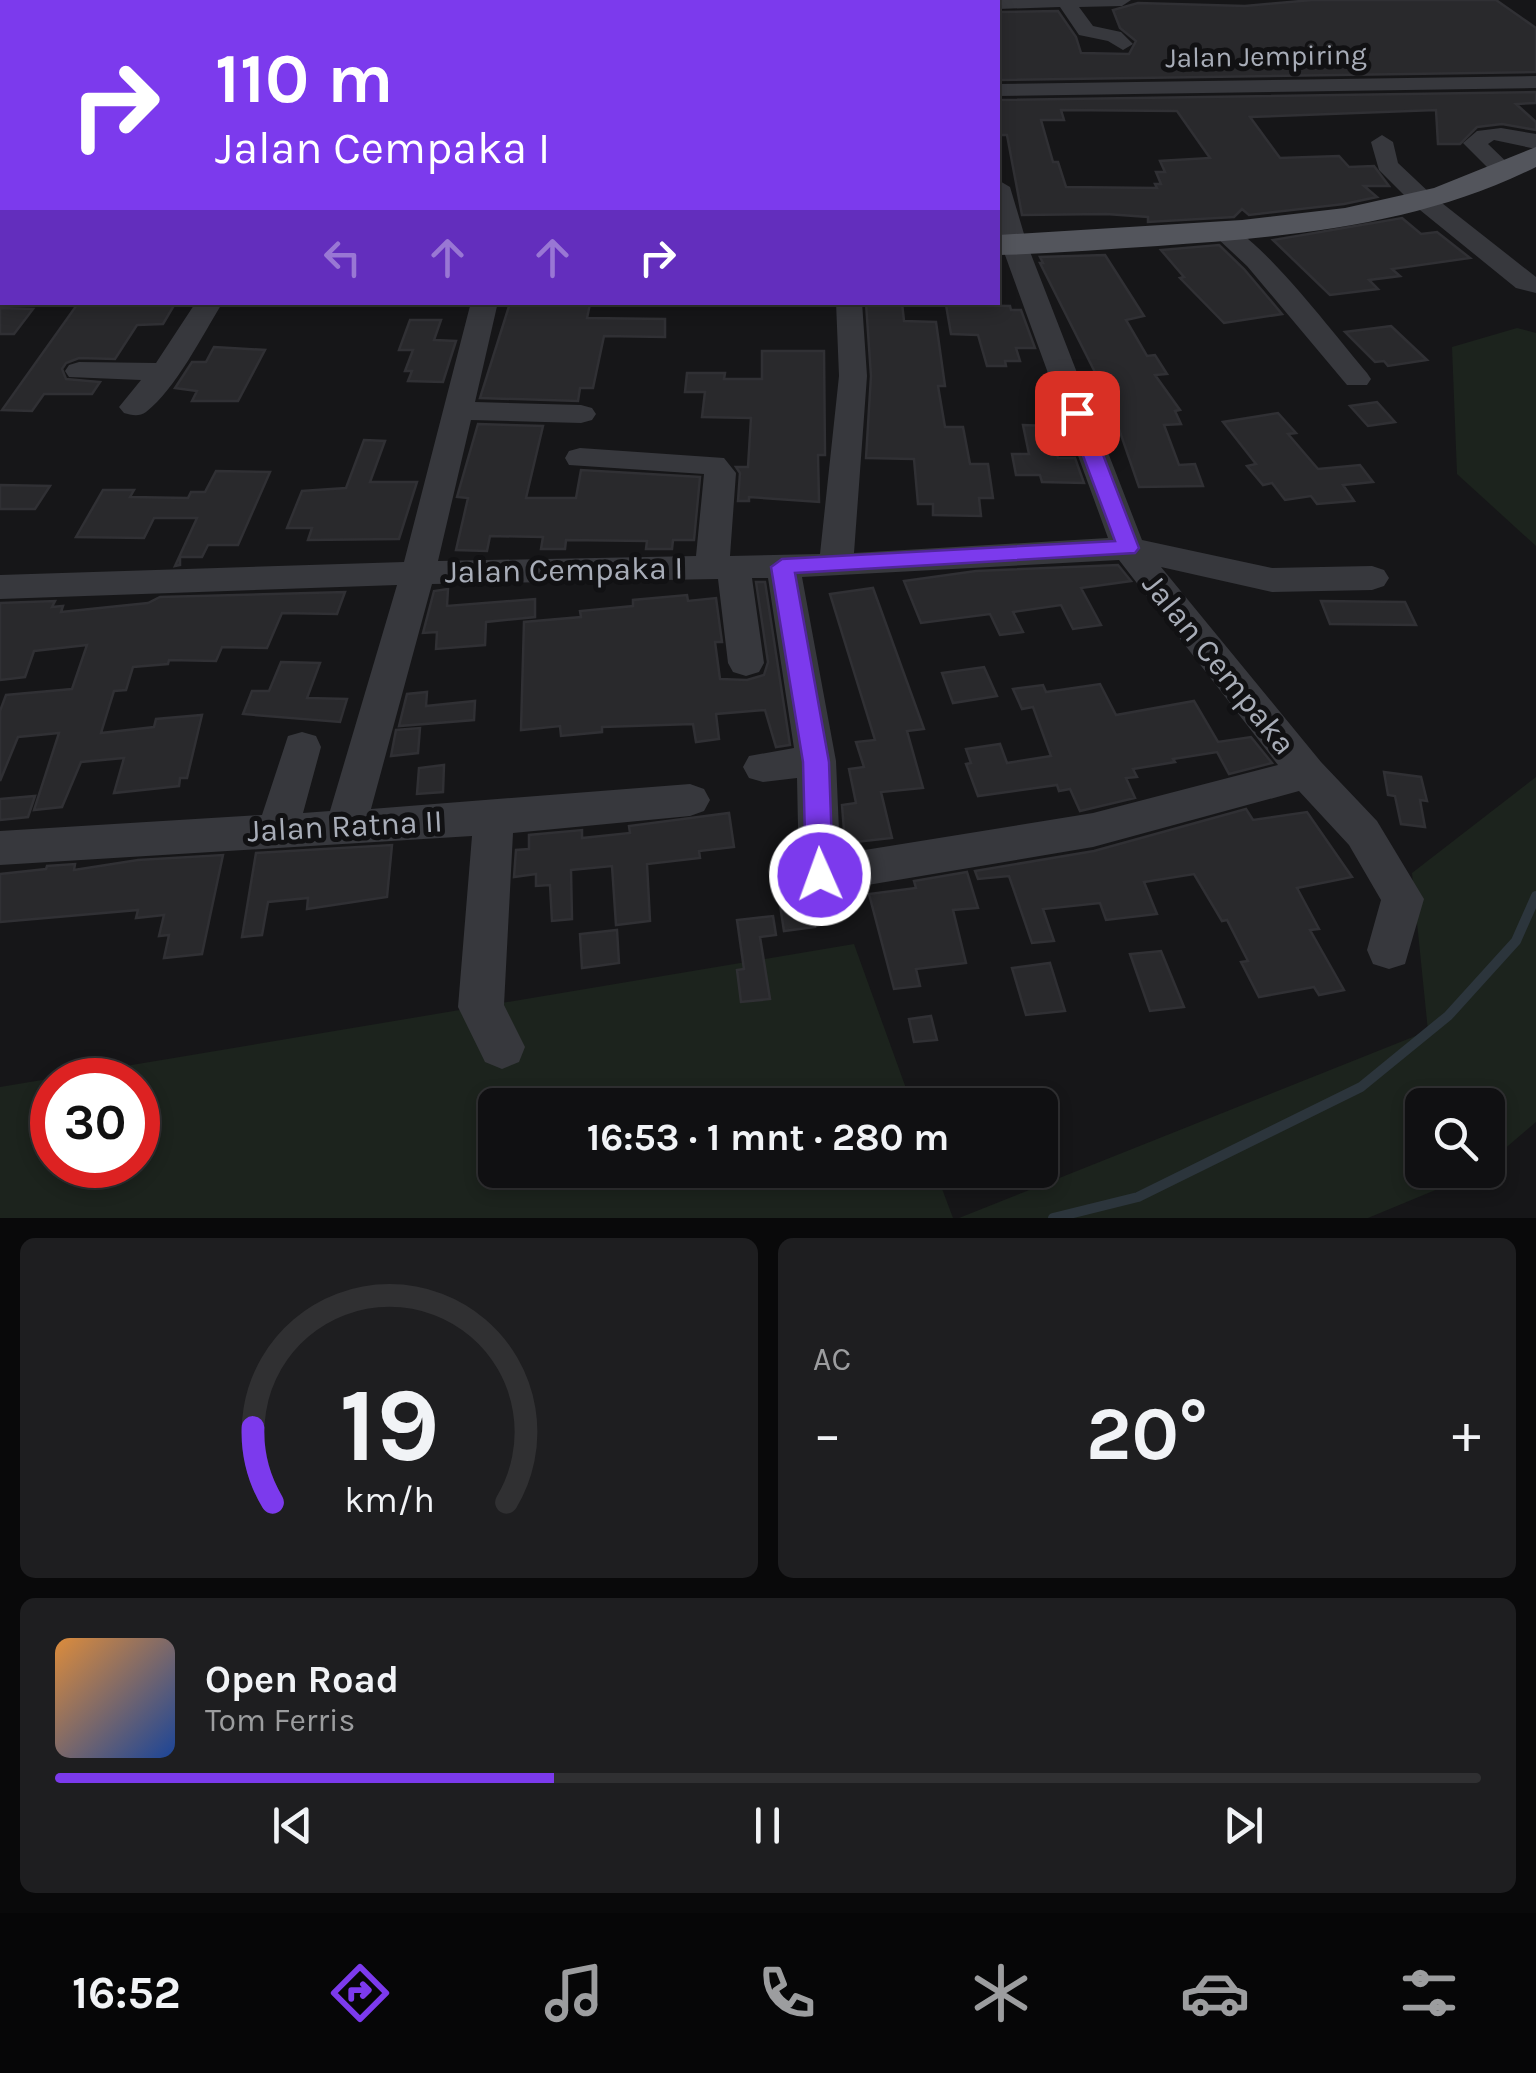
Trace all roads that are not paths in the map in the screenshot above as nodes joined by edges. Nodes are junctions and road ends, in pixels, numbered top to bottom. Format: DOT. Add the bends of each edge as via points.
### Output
graph roads {
  1 [pos="1122,0"];
  2 [pos="1065,1"];
  3 [pos="1000,2"];
  4 [pos="1124,44"];
  5 [pos="1536,82"];
  6 [pos="1000,90"];
  7 [pos="1382,142"];
  8 [pos="1536,142"];
  9 [pos="1536,156"];
  10 [pos="1506,173"];
  11 [pos="1000,201"];
  12 [pos="1424,201"];
  13 [pos="1225,232"];
  14 [pos="1006,244"];
  15 [pos="1536,285"];
  16 [pos="208,305"];
  17 [pos="484,305"];
  18 [pos="849,305"];
  19 [pos="79,371"];
  20 [pos="164,372"];
  21 [pos="1356,379"];
  22 [pos="134,407"];
  23 [pos="458,411"];
  24 [pos="581,414"];
  25 [pos="580,458"];
  26 [pos="1128,548"];
  27 [pos="836,565"];
  28 [pos="782,567"];
  29 [pos="723,568"];
  30 [pos="418,573"];
  31 [pos="1372,578"];
  32 [pos="0,587"];
  33 [pos="746,664"];
  34 [pos="302,747"];
  35 [pos="816,762"];
  36 [pos="763,767"];
  37 [pos="1307,773"];
  38 [pos="690,800"];
  39 [pos="494,818"];
  40 [pos="346,825"];
  41 [pos="278,829"];
  42 [pos="0,848"];
  43 [pos="1390,950"];
  44 [pos="502,1047"];
  1 -- 2 [label="street"];
  2 -- 3 [label="street"];
  2 -- 4 [label="street" via="1086,31"];
  5 -- 6 [label="street, Jalan Jempiring"];
  7 -- 12 [label="street" via="1387,165"];
  8 -- 10 [label="street" via="1493,135 1474,143"];
  9 -- 10 [label="main road"];
  10 -- 12 [label="main road"];
  11 -- 14 [label="street, Jalan Cempaka"];
  12 -- 13 [label="main road"];
  12 -- 15 [label="street"];
  13 -- 14 [label="main road"];
  13 -- 21 [label="street"];
  14 -- 26 [label="street, Jalan Cempaka"];
  16 -- 20 [label="street"];
  17 -- 23 [label="street"];
  18 -- 27 [label="street" via="853,376"];
  19 -- 20 [label="street"];
  20 -- 22 [label="street"];
  23 -- 24 [label="street"];
  23 -- 30 [label="street"];
  25 -- 29 [label="street" via="713,465 720,473"];
  26 -- 27 [label="street, Jalan Cempaka I"];
  26 -- 31 [label="street, Jalan Cempaka I" via="1272,580"];
  26 -- 37 [label="street, Jalan Cempaka"];
  27 -- 28 [label="street, Jalan Cempaka I"];
  28 -- 29 [label="street, Jalan Cempaka I"];
  28 -- 35 [label="street"];
  29 -- 30 [label="street, Jalan Cempaka I"];
  29 -- 33 [label="street"];
  30 -- 32 [label="street, Jalan Cempaka I"];
  30 -- 40 [label="street"];
  34 -- 41 [label="street"];
  35 -- 36 [label="street"];
  35 -- 37 [label="street" via="820,875 1093,830"];
  37 -- 43 [label="street, Jalan Cempaka" via="1363,832 1402,899"];
  38 -- 39 [label="street, Jalan Ratna II"];
  39 -- 40 [label="street, Jalan Ratna II"];
  39 -- 44 [label="street" via="481,1007"];
  40 -- 41 [label="street, Jalan Ratna II"];
  41 -- 42 [label="street, Jalan Ratna II"];
}
